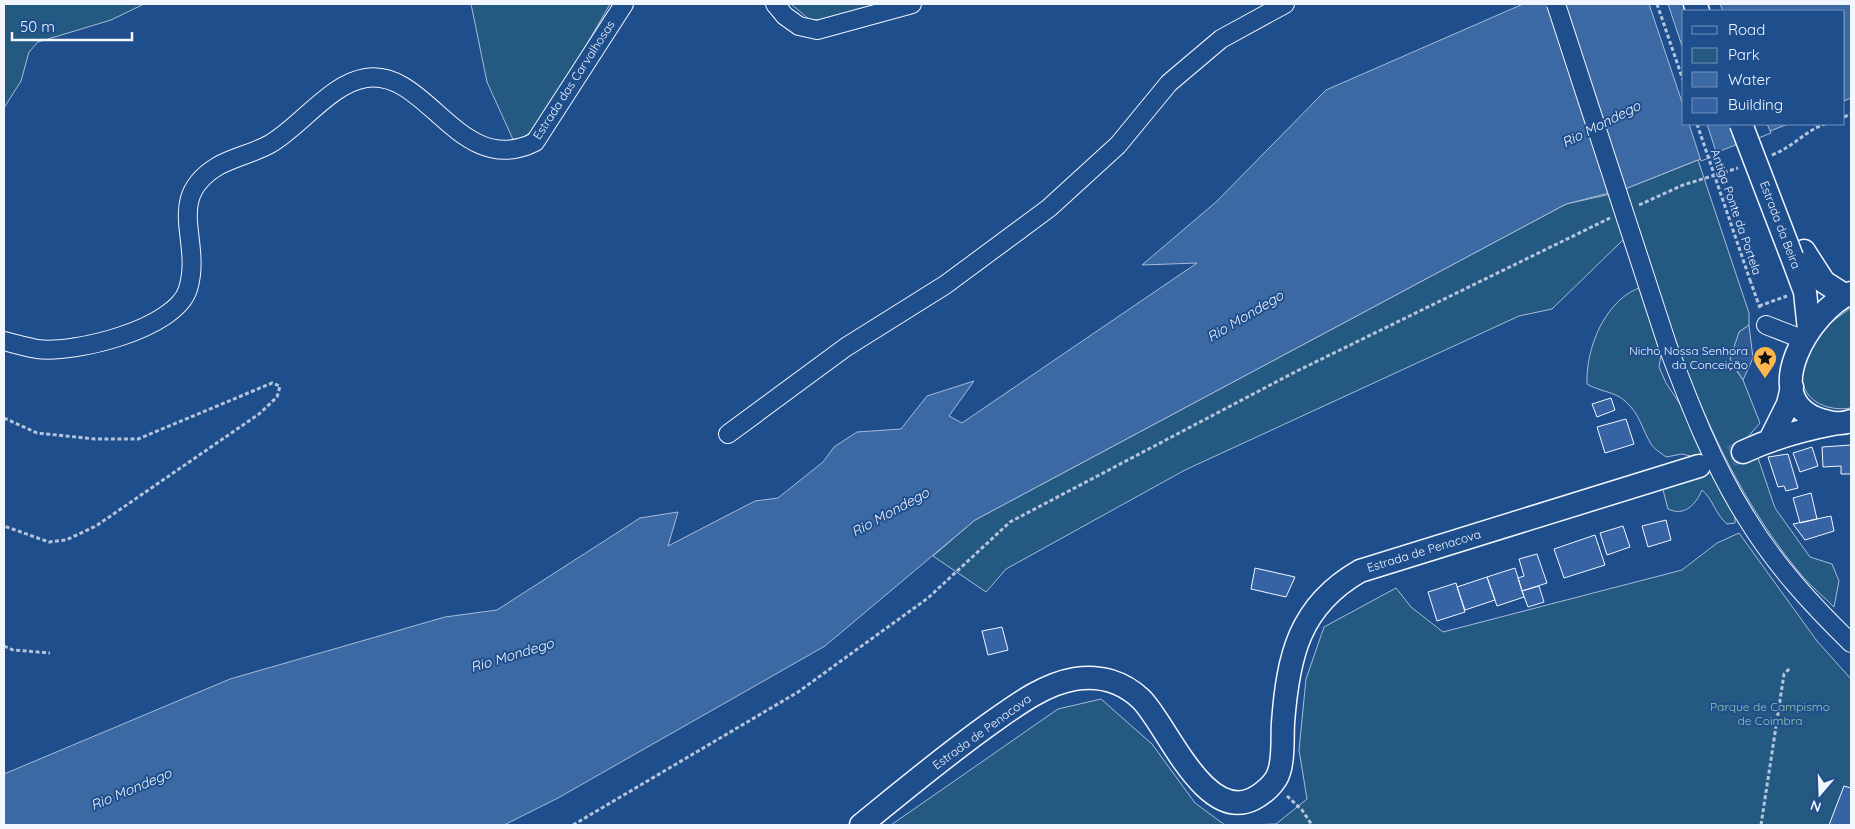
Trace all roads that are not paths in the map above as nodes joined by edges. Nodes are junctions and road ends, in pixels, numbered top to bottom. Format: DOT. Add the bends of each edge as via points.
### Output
graph roads {
  1 [pos="624,4"];
  2 [pos="775,4"];
  3 [pos="912,4"];
  4 [pos="1285,4"];
  5 [pos="1556,4"];
  6 [pos="1741,125"];
  7 [pos="1756,125"];
  8 [pos="1798,254"];
  9 [pos="1849,294"];
  10 [pos="1765,329"];
  11 [pos="1803,339"];
  12 [pos="4,341"];
  13 [pos="1792,386"];
  14 [pos="1843,422"];
  15 [pos="728,434"];
  16 [pos="1771,438"];
  17 [pos="1743,452"];
  18 [pos="1699,466"];
  19 [pos="1851,643"];
  20 [pos="862,825"];
  1 -- 12 [label="street, Estrada das Carvalhosas" via="535,142 519,150 498,151 480,145 405,88 386,79 366,78 342,88 270,143 219,166 199,180 186,207 193,261 188,290 181,302 163,317 100,344 38,349"];
  2 -- 3 [label="street" via="799,26 817,30"];
  4 -- 15 [label="street" via="1221,39 1169,83 1118,145 1049,208 945,285 846,347"];
  5 -- 19 [label="street, bridge" via="1668,347 1717,464 1747,519 1797,587"];
  6 -- 8 [label="main road, Estrada da Beira, bridge"];
  7 -- 8 [label="main road, Estrada da Beira"];
  8 -- 9 [label="main road, Estrada da Beira" via="1824,282"];
  8 -- 11 [label="main road, Estrada da Beira" via="1805,292"];
  9 -- 11 [label="main road" via="1826,312"];
  10 -- 11 [label="street"];
  11 -- 13 [label="main road" via="1793,365"];
  13 -- 14 [label="main road" via="1804,411 1814,417"];
  13 -- 16 [label="main road" via="1788,404"];
  14 -- 16 [label="main road"];
  16 -- 17 [label="main road"];
  18 -- 20 [label="main road, Estrada de Penacova" via="1360,571 1338,584 1310,616 1298,637 1286,686 1280,772 1273,783 1251,800 1233,801 1204,786 1180,758 1142,700 1113,681 1092,677 1072,679 1028,696 949,753"];
}
